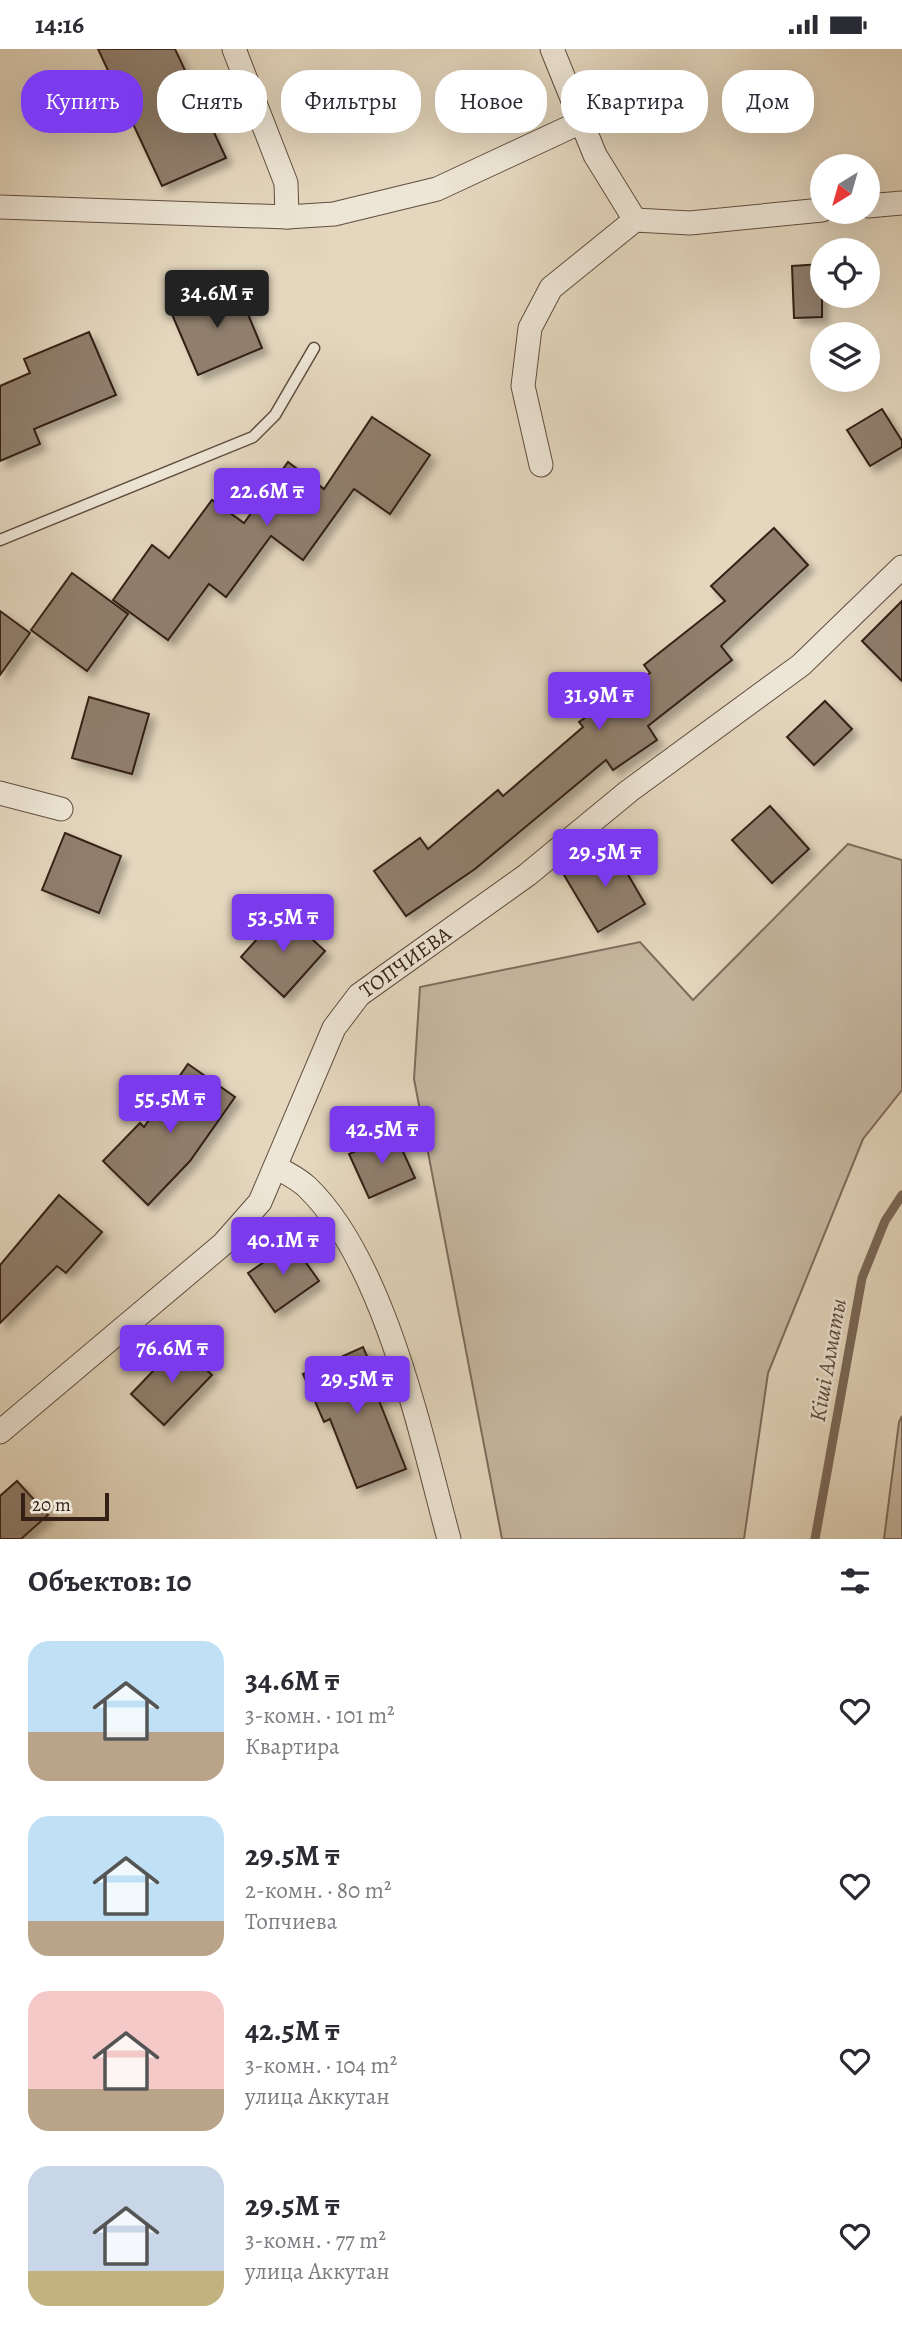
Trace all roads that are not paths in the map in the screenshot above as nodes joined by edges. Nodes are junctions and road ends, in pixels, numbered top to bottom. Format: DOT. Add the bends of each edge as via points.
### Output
graph roads {
  1 [pos="234,49"];
  2 [pos="552,49"];
  3 [pos="561,72"];
  4 [pos="561,131"];
  5 [pos="585,133"];
  6 [pos="902,203"];
  7 [pos="880,205"];
  8 [pos="0,207"];
  9 [pos="810,211"];
  10 [pos="287,217"];
  11 [pos="635,220"];
  12 [pos="314,348"];
  13 [pos="541,464"];
  14 [pos="0,540"];
  15 [pos="902,567"];
  16 [pos="0,793"];
  17 [pos="61,809"];
  18 [pos="276,1167"];
  19 [pos="0,1432"];
  20 [pos="449,1539"];
  1 -- 10 [label="street" via="286,183"];
  2 -- 3 [label="street"];
  4 -- 10 [label="street" via="437,189 334,213"];
  5 -- 11 [label="street"];
  6 -- 7 [label="street"];
  8 -- 10 [label="street"];
  9 -- 11 [label="street" via="690,223"];
  11 -- 13 [label="street" via="551,288 530,328 523,386"];
  12 -- 14 [label="lane" via="275,415 253,436"];
  15 -- 18 [label="street, ТОПЧИЕВА" via="801,665 629,791 527,874 359,995 334,1028"];
  16 -- 17 [label="street"];
  18 -- 19 [label="street, ТОПЧИЕВА" via="260,1202 223,1244"];
  18 -- 20 [label="street" via="306,1186 326,1209 367,1274 410,1397"];
}
